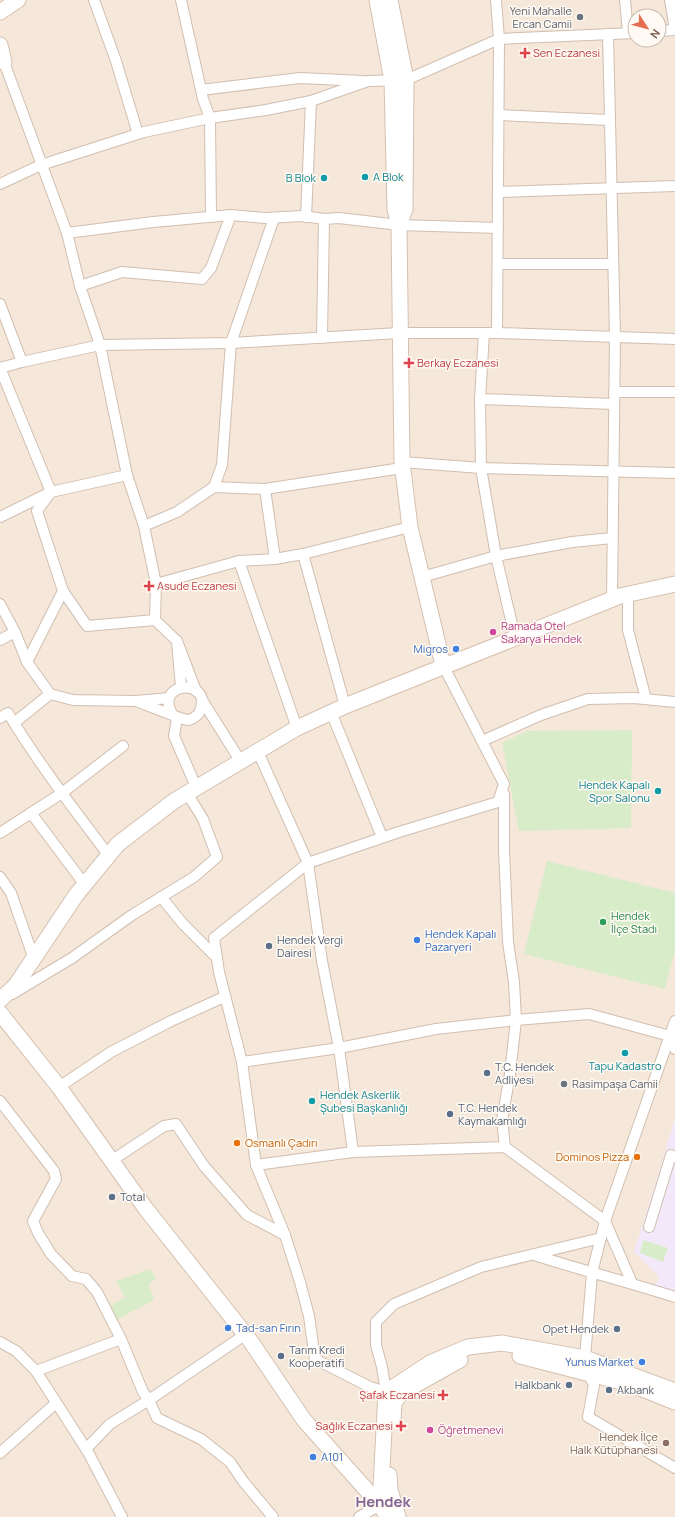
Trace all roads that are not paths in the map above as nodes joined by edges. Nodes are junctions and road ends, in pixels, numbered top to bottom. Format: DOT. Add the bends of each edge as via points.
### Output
graph roads {
  1 [pos="18,0"];
  2 [pos="94,0"];
  3 [pos="181,0"];
  4 [pos="377,0"];
  5 [pos="390,0"];
  6 [pos="496,0"];
  7 [pos="624,0"];
  8 [pos="670,0"];
  9 [pos="0,12"];
  10 [pos="627,12"];
  11 [pos="675,30"];
  12 [pos="627,33"];
  13 [pos="608,34"];
  14 [pos="498,39"];
  15 [pos="0,45"];
  16 [pos="2,58"];
  17 [pos="368,81"];
  18 [pos="399,81"];
  19 [pos="201,90"];
  20 [pos="311,101"];
  21 [pos="499,114"];
  22 [pos="210,118"];
  23 [pos="610,120"];
  24 [pos="138,134"];
  25 [pos="41,165"];
  26 [pos="0,184"];
  27 [pos="675,186"];
  28 [pos="611,187"];
  29 [pos="499,192"];
  30 [pos="231,215"];
  31 [pos="211,217"];
  32 [pos="306,217"];
  33 [pos="274,218"];
  34 [pos="324,219"];
  35 [pos="398,225"];
  36 [pos="498,228"];
  37 [pos="66,233"];
  38 [pos="498,264"];
  39 [pos="613,264"];
  40 [pos="80,286"];
  41 [pos="0,304"];
  42 [pos="484,333"];
  43 [pos="497,333"];
  44 [pos="399,334"];
  45 [pos="615,337"];
  46 [pos="322,338"];
  47 [pos="675,339"];
  48 [pos="231,343"];
  49 [pos="100,345"];
  50 [pos="22,362"];
  51 [pos="0,368"];
  52 [pos="614,392"];
  53 [pos="675,392"];
  54 [pos="480,399"];
  55 [pos="614,404"];
  56 [pos="402,465"];
  57 [pos="481,468"];
  58 [pos="613,472"];
  59 [pos="675,473"];
  60 [pos="127,475"];
  61 [pos="214,487"];
  62 [pos="265,489"];
  63 [pos="51,492"];
  64 [pos="0,517"];
  65 [pos="144,526"];
  66 [pos="410,527"];
  67 [pos="612,538"];
  68 [pos="303,554"];
  69 [pos="496,556"];
  70 [pos="275,559"];
  71 [pos="239,561"];
  72 [pos="422,577"];
  73 [pos="156,584"];
  74 [pos="675,584"];
  75 [pos="63,592"];
  76 [pos="628,594"];
  77 [pos="612,599"];
  78 [pos="0,604"];
  79 [pos="156,620"];
  80 [pos="15,632"];
  81 [pos="515,637"];
  82 [pos="0,640"];
  83 [pos="177,641"];
  84 [pos="27,662"];
  85 [pos="443,665"];
  86 [pos="181,687"];
  87 [pos="196,691"];
  88 [pos="50,694"];
  89 [pos="169,698"];
  90 [pos="646,699"];
  91 [pos="202,700"];
  92 [pos="136,701"];
  93 [pos="675,702"];
  94 [pos="338,709"];
  95 [pos="174,716"];
  96 [pos="0,718"];
  97 [pos="14,723"];
  98 [pos="297,728"];
  99 [pos="482,741"];
  100 [pos="123,746"];
  101 [pos="258,752"];
  102 [pos="241,762"];
  103 [pos="504,784"];
  104 [pos="192,791"];
  105 [pos="62,793"];
  106 [pos="31,813"];
  107 [pos="0,833"];
  108 [pos="382,837"];
  109 [pos="108,856"];
  110 [pos="308,863"];
  111 [pos="0,877"];
  112 [pos="85,885"];
  113 [pos="161,897"];
  114 [pos="217,958"];
  115 [pos="34,959"];
  116 [pos="224,997"];
  117 [pos="0,1001"];
  118 [pos="0,1013"];
  119 [pos="516,1020"];
  120 [pos="675,1021"];
  121 [pos="670,1036"];
  122 [pos="338,1048"];
  123 [pos="675,1049"];
  124 [pos="242,1062"];
  125 [pos="60,1087"];
  126 [pos="0,1101"];
  127 [pos="505,1148"];
  128 [pos="353,1152"];
  129 [pos="675,1157"];
  130 [pos="111,1161"];
  131 [pos="256,1166"];
  132 [pos="605,1221"];
  133 [pos="649,1227"];
  134 [pos="285,1235"];
  135 [pos="600,1238"];
  136 [pos="534,1255"];
  137 [pos="592,1274"];
  138 [pos="632,1283"];
  139 [pos="675,1297"];
  140 [pos="246,1334"];
  141 [pos="121,1339"];
  142 [pos="0,1342"];
  143 [pos="586,1365"];
  144 [pos="36,1371"];
  145 [pos="675,1391"];
  146 [pos="386,1392"];
  147 [pos="401,1393"];
  148 [pos="149,1400"];
  149 [pos="675,1402"];
  150 [pos="56,1403"];
  151 [pos="86,1449"];
  152 [pos="0,1453"];
  153 [pos="675,1468"];
  154 [pos="391,1514"];
  155 [pos="122,1517"];
  156 [pos="273,1517"];
  157 [pos="359,1517"];
  1 -- 9 [label="main road"];
  2 -- 24 [label="street"];
  3 -- 19 [label="street"];
  4 -- 18 [label="main road"];
  5 -- 18 [label="main road"];
  6 -- 14 [label="street"];
  7 -- 10 [label="street"];
  8 -- 11 [label="street"];
  12 -- 13 [label="street"];
  13 -- 14 [label="street"];
  13 -- 23 [label="street"];
  14 -- 18 [label="street"];
  14 -- 21 [label="street"];
  15 -- 16 [label="main road"];
  16 -- 25 [label="street"];
  17 -- 18 [label="street"];
  17 -- 19 [label="street" via="300,78"];
  17 -- 20 [label="street"];
  18 -- 35 [label="main road" via="405,209"];
  19 -- 22 [label="street"];
  20 -- 22 [label="street"];
  20 -- 32 [label="street"];
  21 -- 23 [label="street"];
  21 -- 29 [label="street"];
  22 -- 24 [label="street"];
  22 -- 31 [label="street"];
  23 -- 28 [label="street"];
  24 -- 25 [label="street"];
  25 -- 26 [label="street"];
  25 -- 37 [label="street"];
  27 -- 28 [label="street"];
  28 -- 29 [label="street"];
  28 -- 39 [label="street"];
  29 -- 36 [label="street"];
  30 -- 31 [label="street"];
  30 -- 33 [label="street"];
  30 -- 40 [label="street" via="211,268 202,279 122,272"];
  31 -- 37 [label="street"];
  32 -- 33 [label="street"];
  32 -- 34 [label="street"];
  33 -- 48 [label="street"];
  34 -- 35 [label="street" via="339,218"];
  34 -- 46 [label="street"];
  35 -- 36 [label="street"];
  35 -- 44 [label="main road"];
  36 -- 38 [label="street"];
  37 -- 40 [label="street"];
  38 -- 39 [label="street"];
  38 -- 43 [label="street"];
  39 -- 45 [label="street"];
  40 -- 49 [label="street"];
  41 -- 50 [label="street"];
  42 -- 43 [label="street"];
  42 -- 44 [label="street"];
  42 -- 54 [label="street"];
  43 -- 45 [label="street"];
  44 -- 46 [label="street"];
  44 -- 56 [label="main road"];
  45 -- 47 [label="street"];
  45 -- 52 [label="street"];
  46 -- 48 [label="street"];
  48 -- 49 [label="street"];
  48 -- 61 [label="street" via="222,464"];
  49 -- 50 [label="street"];
  49 -- 60 [label="street"];
  50 -- 51 [label="street"];
  51 -- 63 [label="street"];
  52 -- 53 [label="street"];
  52 -- 55 [label="street"];
  54 -- 55 [label="street"];
  54 -- 57 [label="street"];
  55 -- 58 [label="street"];
  56 -- 57 [label="street"];
  56 -- 62 [label="street"];
  56 -- 66 [label="main road"];
  57 -- 58 [label="street"];
  57 -- 69 [label="street"];
  58 -- 59 [label="street"];
  58 -- 67 [label="street"];
  60 -- 63 [label="street"];
  60 -- 65 [label="street"];
  61 -- 62 [label="street"];
  61 -- 65 [label="street" via="177,512"];
  62 -- 70 [label="street"];
  63 -- 64 [label="street"];
  63 -- 75 [label="street" via="37,511"];
  65 -- 73 [label="street"];
  66 -- 68 [label="street"];
  66 -- 72 [label="main road"];
  67 -- 69 [label="street" via="572,542"];
  67 -- 77 [label="street"];
  68 -- 70 [label="street"];
  68 -- 94 [label="street"];
  69 -- 72 [label="street"];
  69 -- 81 [label="street"];
  70 -- 71 [label="street"];
  71 -- 73 [label="street"];
  71 -- 98 [label="street"];
  72 -- 85 [label="main road"];
  73 -- 79 [label="street"];
  74 -- 76 [label="main road"];
  75 -- 79 [label="street" via="88,626"];
  75 -- 84 [label="street"];
  76 -- 77 [label="main road"];
  76 -- 90 [label="street" via="628,630"];
  77 -- 81 [label="main road"];
  78 -- 80 [label="street"];
  79 -- 83 [label="street"];
  80 -- 82 [label="street"];
  80 -- 84 [label="street"];
  81 -- 85 [label="main road"];
  83 -- 86 [label="street"];
  83 -- 87 [label="street"];
  84 -- 88 [label="street"];
  85 -- 94 [label="main road"];
  85 -- 99 [label="street"];
  86 -- 87 [label="street" via="187,686"];
  86 -- 89 [label="street"];
  87 -- 91 [label="street"];
  88 -- 92 [label="street" via="73,700"];
  88 -- 97 [label="street"];
  89 -- 92 [label="street"];
  89 -- 95 [label="street"];
  90 -- 93 [label="street"];
  90 -- 99 [label="street" via="588,699 541,714"];
  91 -- 95 [label="street" via="200,711 193,718 182,720"];
  91 -- 102 [label="street"];
  92 -- 95 [label="street"];
  94 -- 98 [label="main road"];
  94 -- 108 [label="street"];
  95 -- 104 [label="street" via="174,736"];
  96 -- 97 [label="street" via="8,713"];
  97 -- 105 [label="street"];
  98 -- 101 [label="main road"];
  99 -- 103 [label="street"];
  100 -- 105 [label="street"];
  101 -- 102 [label="main road"];
  101 -- 110 [label="street"];
  102 -- 104 [label="main road"];
  103 -- 108 [label="street" via="498,802"];
  103 -- 119 [label="street" via="508,942"];
  104 -- 109 [label="main road" via="118,844"];
  104 -- 113 [label="street" via="217,858 194,877"];
  105 -- 106 [label="street"];
  105 -- 109 [label="street"];
  106 -- 107 [label="street"];
  106 -- 112 [label="street"];
  108 -- 110 [label="street"];
  109 -- 112 [label="main road"];
  110 -- 114 [label="street" via="214,938"];
  110 -- 122 [label="street"];
  111 -- 115 [label="street" via="11,893"];
  112 -- 115 [label="main road"];
  113 -- 114 [label="street"];
  113 -- 117 [label="street" via="72,958"];
  114 -- 116 [label="street"];
  115 -- 117 [label="main road" via="16,985"];
  116 -- 124 [label="street"];
  116 -- 125 [label="street" via="111,1052"];
  118 -- 125 [label="main road"];
  119 -- 121 [label="street" via="589,1014"];
  119 -- 122 [label="street" via="436,1029"];
  119 -- 127 [label="street" via="502,1120"];
  120 -- 121 [label="street"];
  121 -- 123 [label="street"];
  121 -- 132 [label="street"];
  122 -- 124 [label="street"];
  122 -- 128 [label="street"];
  124 -- 131 [label="street"];
  125 -- 130 [label="main road"];
  126 -- 141 [label="street" via="54,1170 56,1180 34,1221 38,1233 51,1254 72,1276 86,1279 97,1292"];
  127 -- 128 [label="street"];
  127 -- 132 [label="street"];
  128 -- 131 [label="street"];
  129 -- 133 [label="street" via="671,1155"];
  130 -- 134 [label="street" via="164,1126 176,1124 204,1166 247,1215"];
  130 -- 140 [label="main road"];
  131 -- 134 [label="street"];
  132 -- 135 [label="street"];
  132 -- 138 [label="street"];
  134 -- 146 [label="street" via="309,1316 315,1359 370,1387"];
  135 -- 136 [label="street"];
  135 -- 137 [label="street"];
  136 -- 137 [label="street"];
  136 -- 146 [label="street" via="481,1268 394,1304 376,1322 376,1345"];
  137 -- 138 [label="street"];
  137 -- 143 [label="street"];
  138 -- 139 [label="street"];
  140 -- 148 [label="street"];
  140 -- 154 [label="main road" via="304,1420"];
  141 -- 144 [label="street"];
  141 -- 148 [label="street" via="143,1392"];
  142 -- 144 [label="street" via="16,1351"];
  143 -- 145 [label="main road"];
  143 -- 146 [label="main road" via="502,1343 468,1347 430,1363"];
  143 -- 147 [label="main road" via="487,1352 464,1357"];
  143 -- 149 [label="main road"];
  143 -- 153 [label="street" via="594,1385 588,1417"];
  144 -- 150 [label="street"];
  146 -- 147 [label="street"];
  146 -- 154 [label="main road"];
  147 -- 154 [label="main road" via="394,1403 389,1460"];
  148 -- 151 [label="street" via="110,1424"];
  148 -- 156 [label="street" via="157,1418 200,1439 230,1462"];
  150 -- 151 [label="street"];
  150 -- 152 [label="street"];
  151 -- 155 [label="street"];
  154 -- 157 [label="street"];
}
